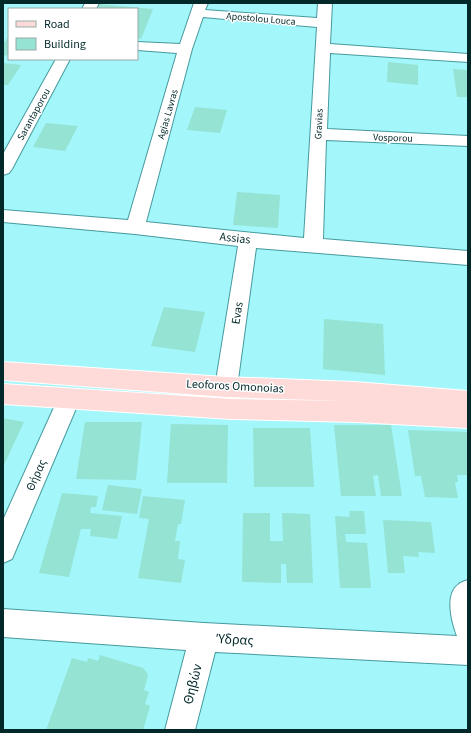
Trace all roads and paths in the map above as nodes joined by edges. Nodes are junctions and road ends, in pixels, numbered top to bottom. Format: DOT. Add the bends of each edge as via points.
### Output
graph roads {
  1 [pos="325,3"];
  2 [pos="199,8"];
  3 [pos="324,23"];
  4 [pos="138,46"];
  5 [pos="323,48"];
  6 [pos="185,49"];
  7 [pos="468,58"];
  8 [pos="62,60"];
  9 [pos="318,134"];
  10 [pos="468,141"];
  11 [pos="3,169"];
  12 [pos="3,216"];
  13 [pos="135,227"];
  14 [pos="248,240"];
  15 [pos="313,245"];
  16 [pos="468,258"];
  17 [pos="3,371"];
  18 [pos="226,387"];
  19 [pos="3,394"];
  20 [pos="69,399"];
  21 [pos="468,401"];
  22 [pos="468,418"];
  23 [pos="4,548"];
  24 [pos="468,594"];
  25 [pos="3,623"];
  26 [pos="468,628"];
  27 [pos="204,637"];
  28 [pos="468,651"];
  29 [pos="180,730"];
  1 -- 3 [label="street, Gravias"];
  2 -- 3 [label="street, Apostolou Louca"];
  2 -- 6 [label="street, Agias Lavras"];
  3 -- 5 [label="street, Gravias"];
  4 -- 6 [label="street"];
  5 -- 7 [label="street"];
  5 -- 9 [label="street, Gravias"];
  6 -- 13 [label="street, Agias Lavras"];
  8 -- 11 [label="street, Sarantaporou"];
  9 -- 10 [label="street, Vosporou"];
  9 -- 15 [label="street, Gravias"];
  12 -- 13 [label="street, Assias"];
  13 -- 14 [label="street, Assias"];
  14 -- 15 [label="street, Assias"];
  14 -- 18 [label="street, Evas"];
  15 -- 16 [label="street, Assias"];
  17 -- 18 [label="main road, Leoforos Omonoias"];
  18 -- 21 [label="main road, Leoforos Omonoias" via="355,392"];
  19 -- 20 [label="main road, Leoforos Omonoias"];
  20 -- 22 [label="main road, Leoforos Omonoias" via="230,409"];
  20 -- 23 [label="street, Θήρας"];
  24 -- 26 [label="street" via="464,599"];
  25 -- 27 [label="street, Ύδρας"];
  27 -- 28 [label="street, Ύδρας"];
  27 -- 29 [label="street, Θηβών"];
}
